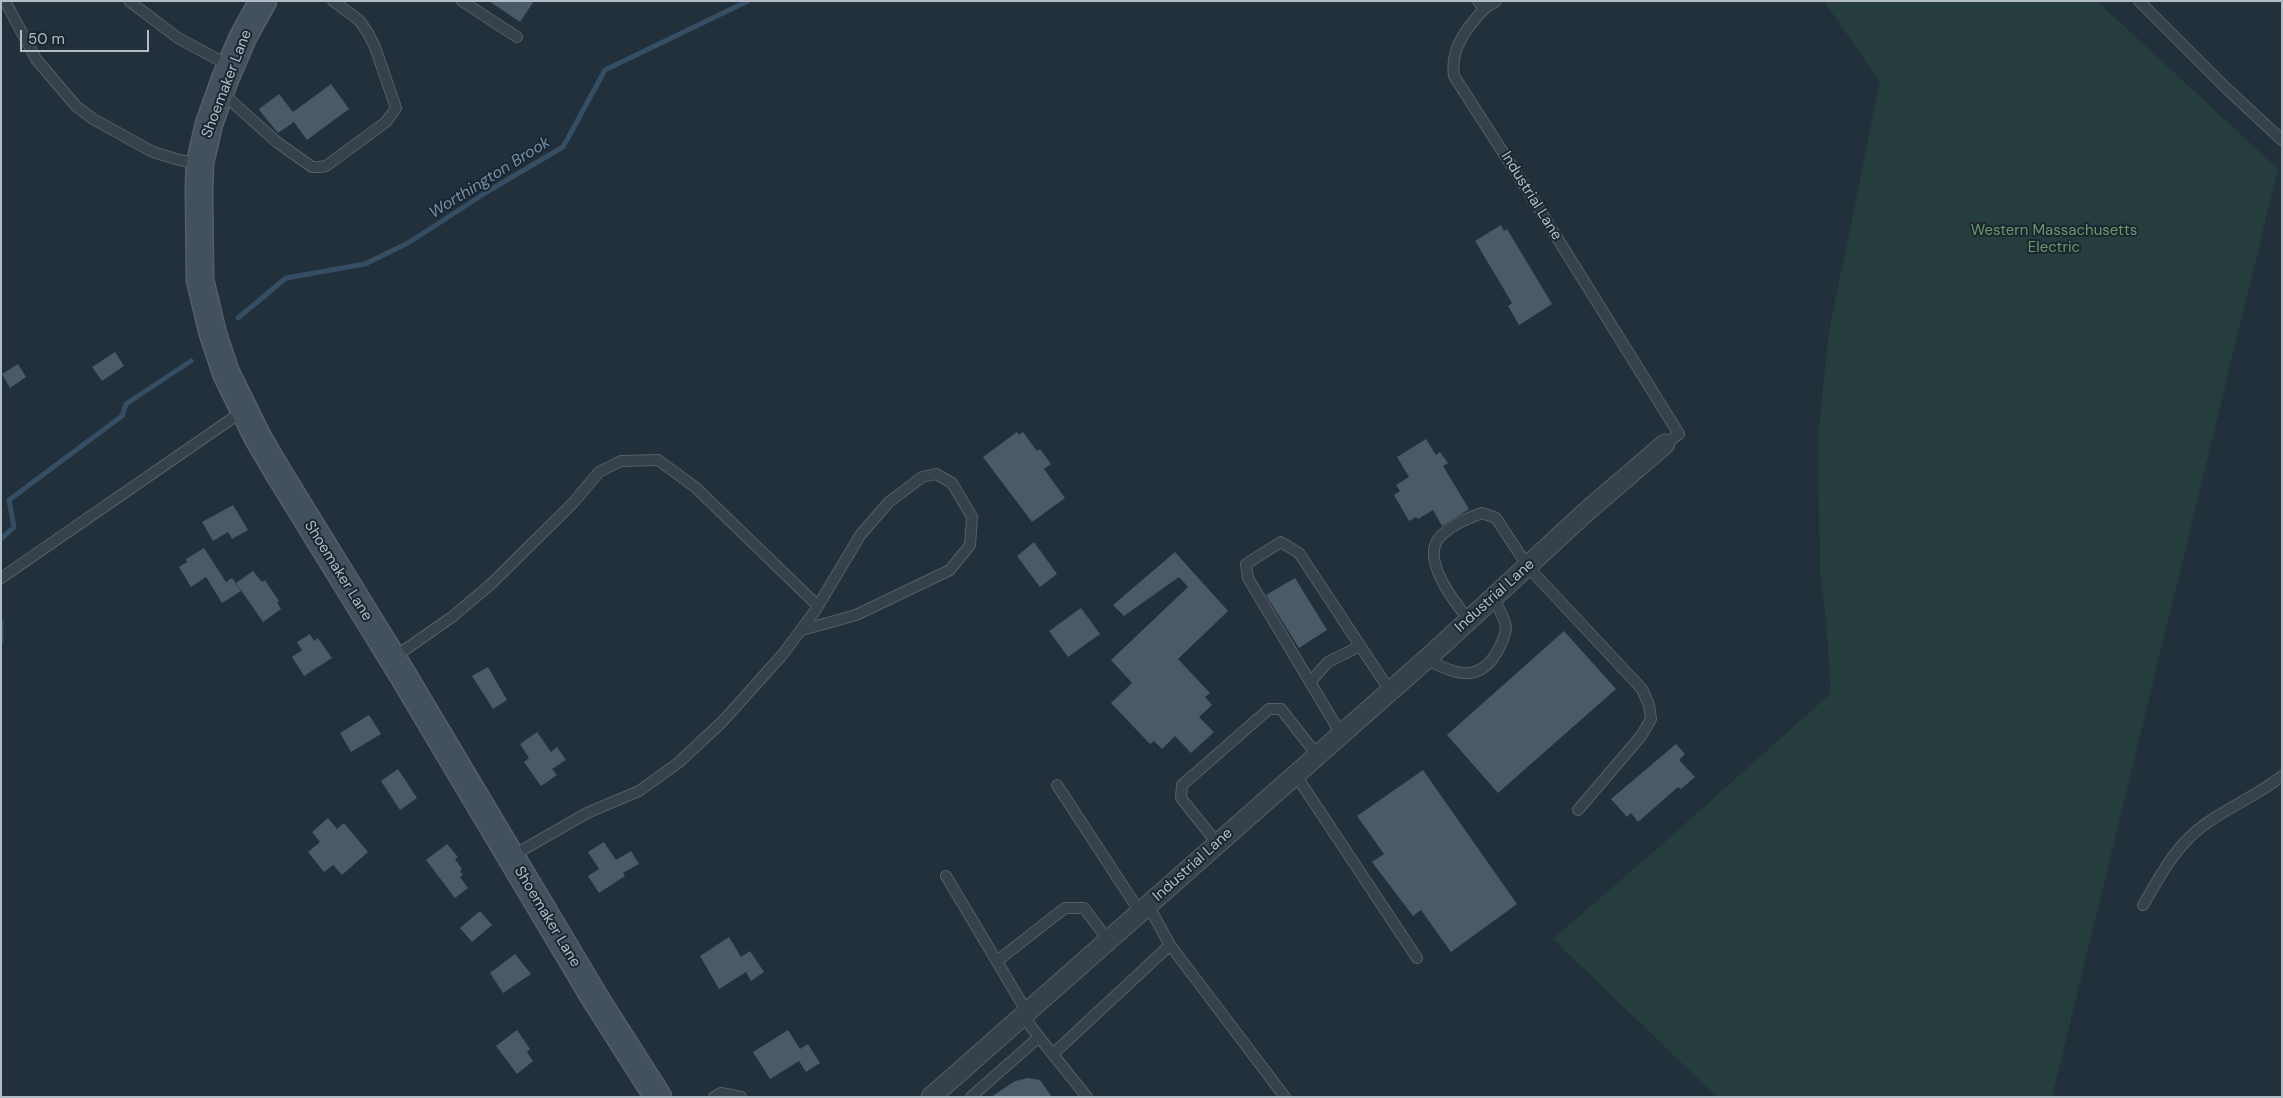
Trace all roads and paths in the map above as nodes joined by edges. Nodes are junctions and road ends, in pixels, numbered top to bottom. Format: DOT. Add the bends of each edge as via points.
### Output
graph roads {
  1 [pos="5,1"];
  2 [pos="128,1"];
  3 [pos="263,1"];
  4 [pos="333,1"];
  5 [pos="462,1"];
  6 [pos="1496,1"];
  7 [pos="2140,1"];
  8 [pos="1481,5"];
  9 [pos="517,38"];
  10 [pos="230,66"];
  11 [pos="221,92"];
  12 [pos="2282,140"];
  13 [pos="200,163"];
  14 [pos="244,411"];
  15 [pos="1665,444"];
  16 [pos="1528,567"];
  17 [pos="1,578"];
  18 [pos="1494,598"];
  19 [pos="818,606"];
  20 [pos="1469,620"];
  21 [pos="802,630"];
  22 [pos="1360,646"];
  23 [pos="392,659"];
  24 [pos="1426,659"];
  25 [pos="1310,682"];
  26 [pos="1390,691"];
  27 [pos="1341,734"];
  28 [pos="1317,755"];
  29 [pos="1296,774"];
  30 [pos="2282,776"];
  31 [pos="1057,785"];
  32 [pos="1578,810"];
  33 [pos="1217,844"];
  34 [pos="511,857"];
  35 [pos="946,876"];
  36 [pos="2143,905"];
  37 [pos="1144,908"];
  38 [pos="1108,940"];
  39 [pos="1170,945"];
  40 [pos="1417,958"];
  41 [pos="997,961"];
  42 [pos="1025,1014"];
  43 [pos="1039,1037"];
  44 [pos="1053,1054"];
  45 [pos="658,1097"];
  46 [pos="714,1097"];
  47 [pos="742,1097"];
  48 [pos="931,1097"];
  49 [pos="971,1097"];
  50 [pos="1087,1097"];
  51 [pos="1285,1097"];
  1 -- 13 [label="lane" via="36,59 76,106 153,152"];
  2 -- 10 [label="lane" via="178,38"];
  3 -- 10 [label="street, Shoemaker Lane"];
  4 -- 11 [label="lane" via="359,20 375,47 396,108 386,122 326,166 312,167 278,143"];
  5 -- 9 [label="lane"];
  6 -- 8 [label="lane"];
  7 -- 12 [label="lane"];
  8 -- 15 [label="lane, Industrial Lane" via="1454,53 1454,76 1679,434"];
  10 -- 11 [label="street, Shoemaker Lane"];
  11 -- 13 [label="street, Shoemaker Lane"];
  13 -- 14 [label="street, Shoemaker Lane" via="200,280 226,373"];
  14 -- 17 [label="lane"];
  14 -- 23 [label="street, Shoemaker Lane"];
  15 -- 16 [label="street, Industrial Lane"];
  16 -- 18 [label="street, Industrial Lane"];
  16 -- 20 [label="lane" via="1496,518 1482,513 1465,519 1438,538 1434,554 1440,577 1451,598"];
  16 -- 32 [label="lane" via="1642,689 1651,719 1641,736"];
  18 -- 20 [label="street, Industrial Lane"];
  18 -- 24 [label="lane" via="1506,625 1503,641 1484,668 1469,674 1452,673"];
  19 -- 21 [label="lane"];
  19 -- 21 [label="lane" via="861,534 889,502 922,477 936,474 952,483 972,516 970,545 950,570 856,615"];
  19 -- 23 [label="lane" via="695,487 658,460 621,462 599,472 491,584 452,617"];
  20 -- 24 [label="street, Industrial Lane"];
  21 -- 34 [label="lane" via="727,717 668,772 639,791 587,813"];
  22 -- 25 [label="lane" via="1328,662"];
  22 -- 25 [label="lane" via="1299,553 1281,542 1246,564 1248,578"];
  22 -- 26 [label="lane"];
  23 -- 34 [label="street, Shoemaker Lane"];
  24 -- 26 [label="street, Industrial Lane"];
  25 -- 27 [label="lane"];
  26 -- 27 [label="street, Industrial Lane"];
  27 -- 28 [label="street, Industrial Lane"];
  28 -- 29 [label="street, Industrial Lane"];
  28 -- 33 [label="lane" via="1281,709 1269,709 1182,784 1180,798"];
  29 -- 33 [label="street, Industrial Lane"];
  29 -- 40 [label="lane"];
  30 -- 36 [label="lane" via="2187,840"];
  31 -- 37 [label="lane"];
  33 -- 37 [label="street, Industrial Lane"];
  34 -- 45 [label="street, Shoemaker Lane"];
  35 -- 41 [label="lane"];
  37 -- 38 [label="street, Industrial Lane"];
  37 -- 39 [label="lane"];
  38 -- 41 [label="lane" via="1084,908 1065,908"];
  38 -- 42 [label="street, Industrial Lane"];
  39 -- 44 [label="lane"];
  39 -- 51 [label="lane"];
  41 -- 42 [label="lane"];
  42 -- 43 [label="lane"];
  42 -- 48 [label="street, Industrial Lane"];
  43 -- 44 [label="lane"];
  43 -- 49 [label="lane"];
  44 -- 50 [label="lane"];
  46 -- 47 [label="lane" via="722,1093"];
}
